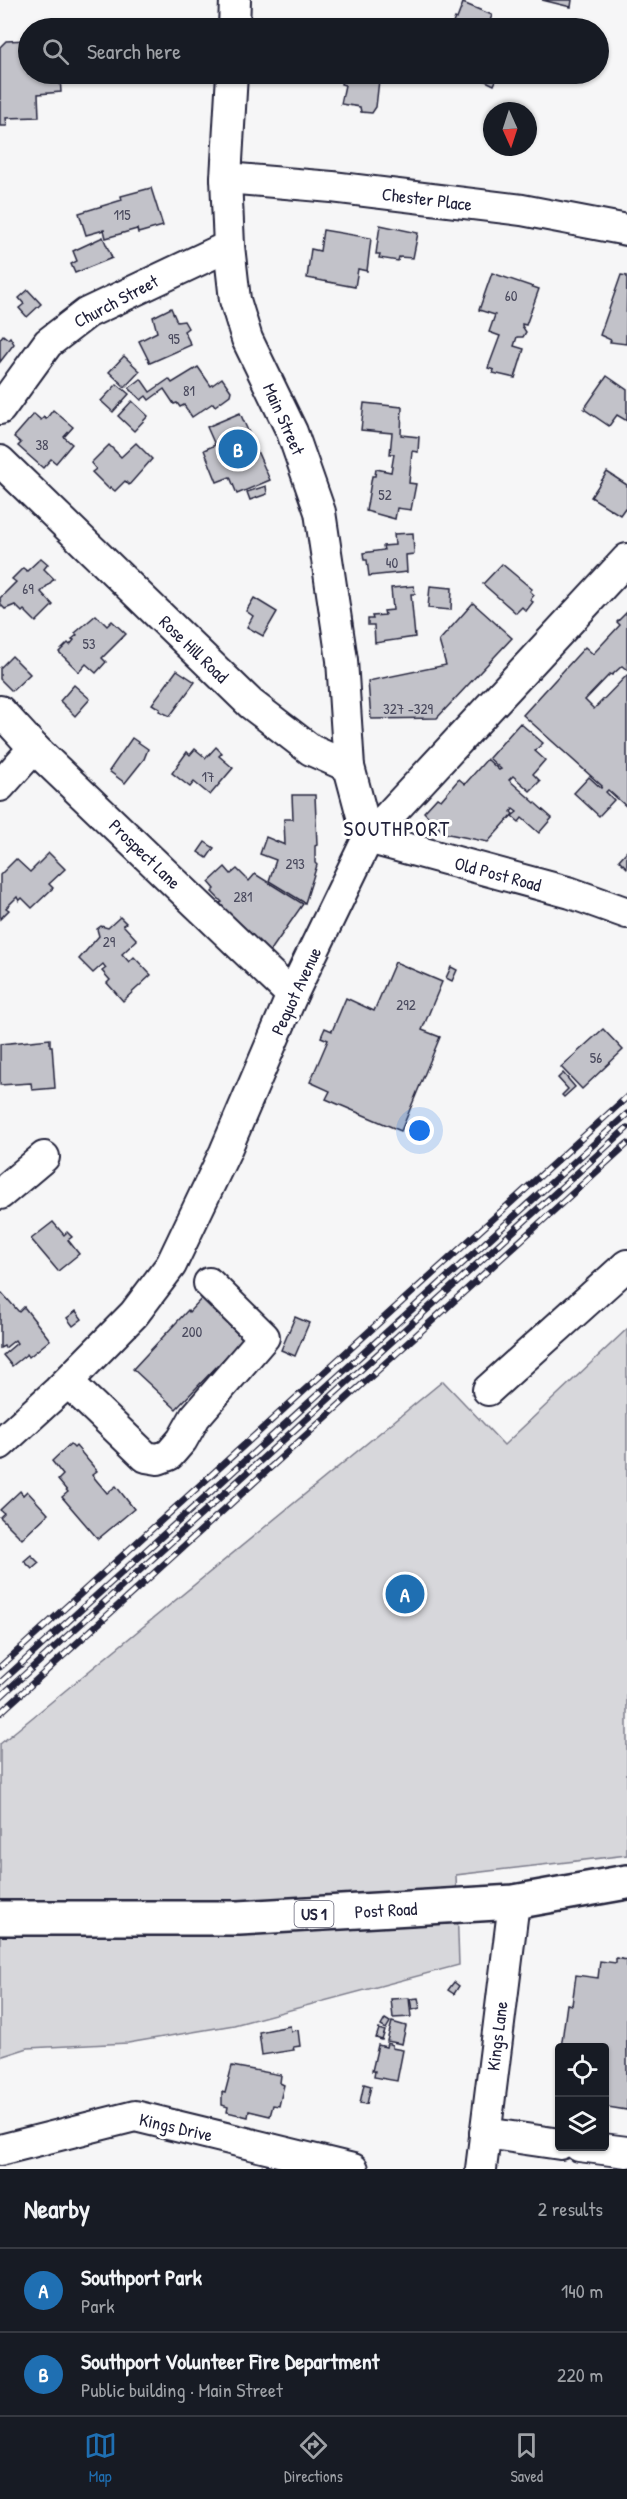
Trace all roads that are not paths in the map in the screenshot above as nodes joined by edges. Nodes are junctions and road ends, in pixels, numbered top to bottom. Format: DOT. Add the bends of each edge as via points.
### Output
graph roads {
  1 [pos="235,0"];
  2 [pos="234,18"];
  3 [pos="231,84"];
  4 [pos="226,178"];
  5 [pos="627,230"];
  6 [pos="229,246"];
  7 [pos="0,409"];
  8 [pos="0,461"];
  9 [pos="627,559"];
  10 [pos="0,711"];
  11 [pos="34,748"];
  12 [pos="349,767"];
  13 [pos="0,786"];
  14 [pos="368,838"];
  15 [pos="627,913"];
  16 [pos="292,995"];
  17 [pos="44,1157"];
  18 [pos="0,1194"];
  19 [pos="627,1265"];
  20 [pos="209,1283"];
  21 [pos="68,1382"];
  22 [pos="488,1390"];
  23 [pos="2,1440"];
  24 [pos="627,1882"];
  25 [pos="514,1902"];
  26 [pos="0,1918"];
  27 [pos="485,2133"];
  28 [pos="555,2143"];
  29 [pos="0,2150"];
  30 [pos="609,2150"];
  31 [pos="627,2152"];
  32 [pos="353,2169"];
  33 [pos="481,2169"];
  1 -- 2 [label="street"];
  3 -- 4 [label="street, Main Street"];
  4 -- 5 [label="street, Chester Place" via="522,210"];
  4 -- 6 [label="street, Main Street"];
  6 -- 7 [label="street, Church Street" via="87,313 48,343"];
  6 -- 12 [label="street, Main Street" via="235,300 247,339 292,432 320,512 342,660"];
  8 -- 12 [label="street, Rose Hill Road" via="251,704 311,750"];
  9 -- 14 [label="street, Pequot Avenue"];
  10 -- 11 [label="street, Prospect Lane"];
  11 -- 13 [label="street"];
  11 -- 16 [label="street, Prospect Lane"];
  12 -- 14 [label="street"];
  14 -- 15 [label="street, Old Post Road" via="571,893"];
  14 -- 16 [label="street, Pequot Avenue"];
  16 -- 21 [label="street, Pequot Avenue" via="225,1152 171,1265 134,1314"];
  17 -- 18 [label="street"];
  19 -- 22 [label="street"];
  20 -- 21 [label="street" via="264,1337 195,1417 169,1455 158,1459 146,1457"];
  21 -- 23 [label="street, Pequot Avenue"];
  24 -- 25 [label="main road, Post Road / US 1"];
  25 -- 26 [label="main road, Post Road / US 1" via="238,1918"];
  25 -- 27 [label="street, Kings Lane"];
  27 -- 28 [label="street"];
  27 -- 33 [label="street, Kings Lane"];
  29 -- 32 [label="street, Kings Drive" via="135,2116"];
  30 -- 31 [label="street"];
}
